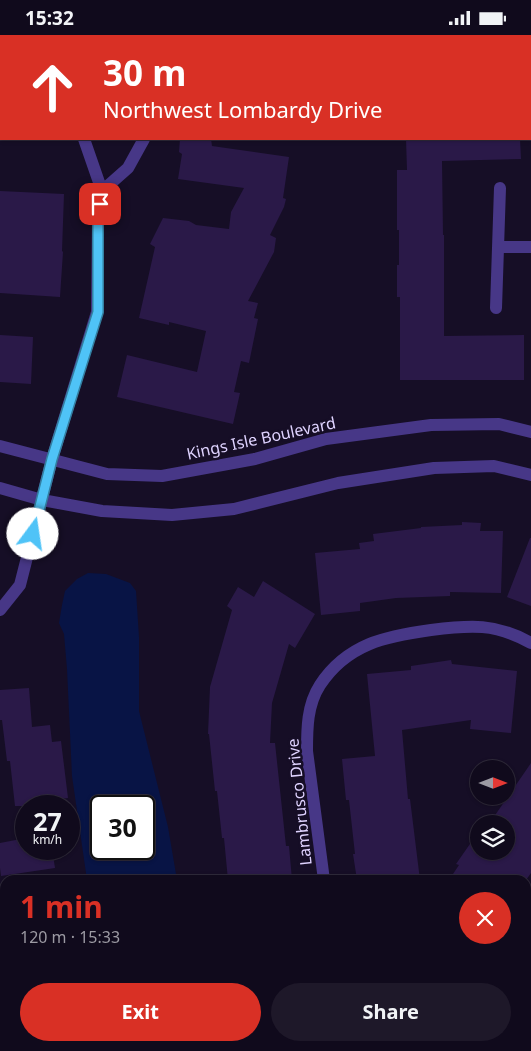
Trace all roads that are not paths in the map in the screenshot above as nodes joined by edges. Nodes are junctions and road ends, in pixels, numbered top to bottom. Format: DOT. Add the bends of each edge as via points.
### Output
graph roads {
  1 [pos="84,140"];
  2 [pos="143,140"];
  3 [pos="500,188"];
  4 [pos="102,191"];
  5 [pos="498,247"];
  6 [pos="531,247"];
  7 [pos="496,308"];
  8 [pos="531,432"];
  9 [pos="0,446"];
  10 [pos="52,459"];
  11 [pos="531,475"];
  12 [pos="0,488"];
  13 [pos="42,499"];
  14 [pos="0,610"];
  15 [pos="531,643"];
  16 [pos="323,875"];
  1 -- 4 [label="street"];
  2 -- 4 [label="street" via="128,168"];
  3 -- 5 [label="street"];
  4 -- 10 [label="street" via="98,218 98,312"];
  5 -- 6 [label="street"];
  5 -- 7 [label="street"];
  8 -- 10 [label="street, Kings Isle Boulevard" via="499,424 431,425 326,439 254,459 162,476 107,474"];
  9 -- 10 [label="street, Kings Isle Boulevard"];
  10 -- 13 [label="street"];
  11 -- 13 [label="street" via="494,466 434,468 338,483 234,509 172,515 102,511"];
  12 -- 13 [label="street"];
  13 -- 14 [label="street" via="20,585"];
  15 -- 16 [label="street, Lambrusco Drive" via="493,627 459,626 384,638 348,655 334,667 313,698 307,730"];
}
